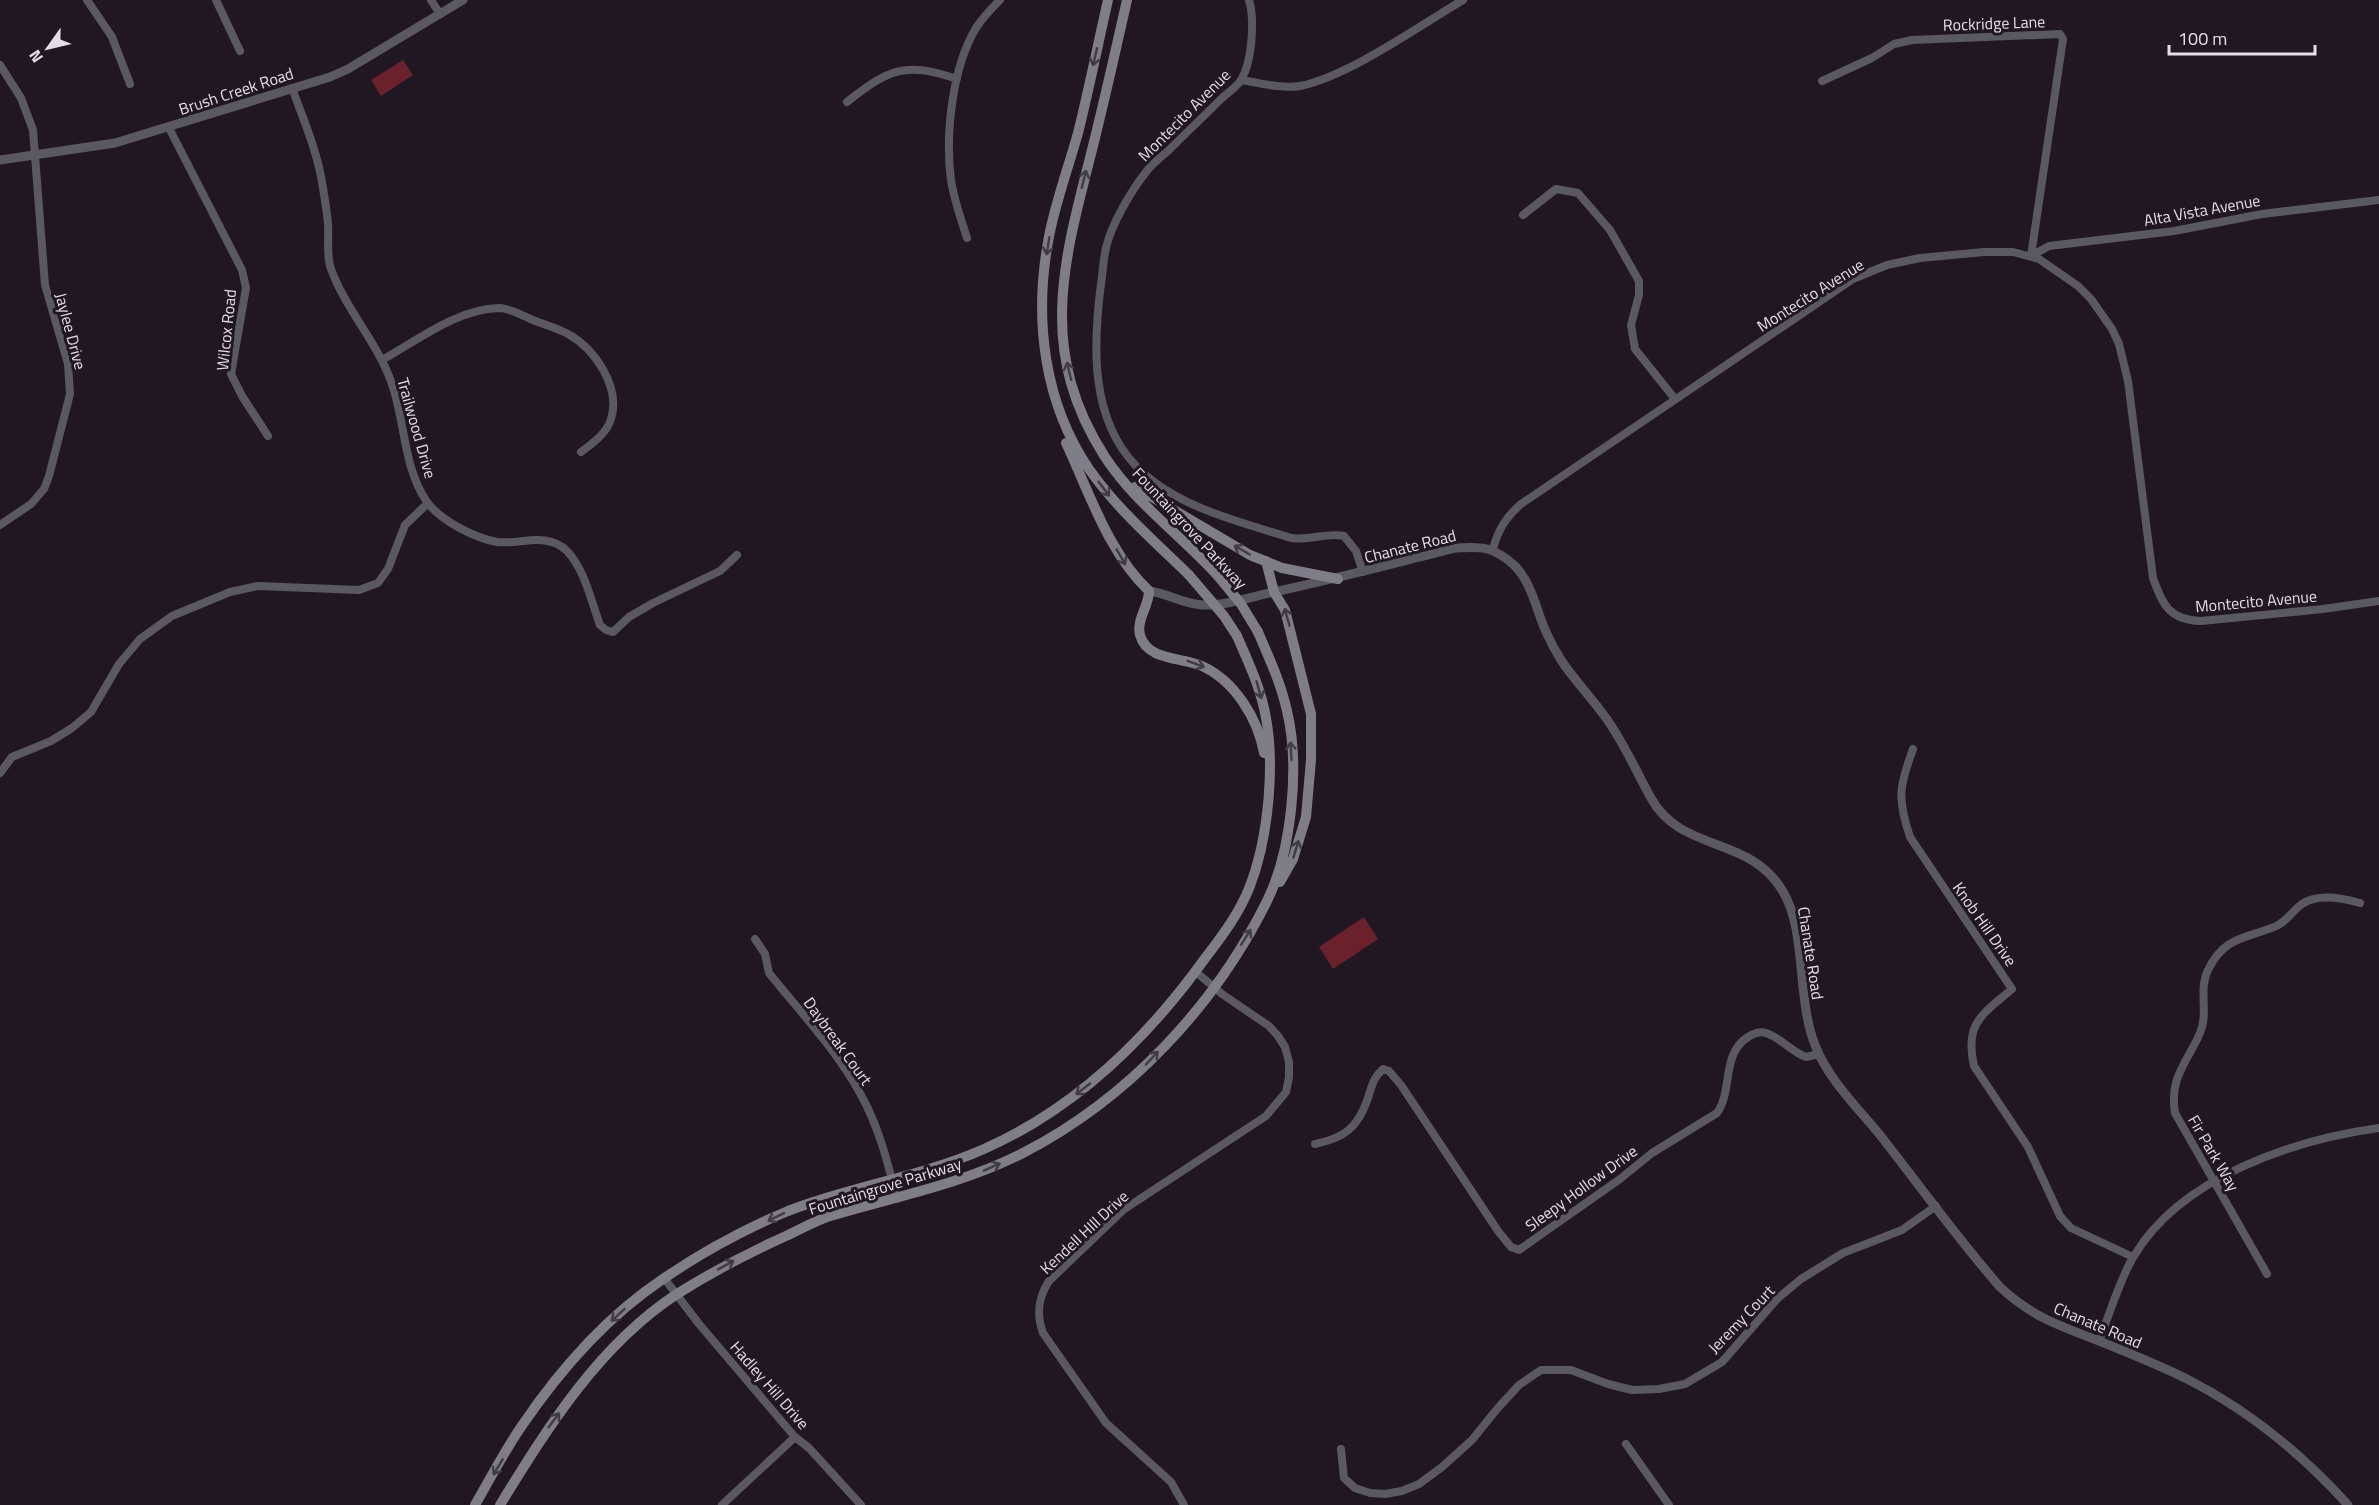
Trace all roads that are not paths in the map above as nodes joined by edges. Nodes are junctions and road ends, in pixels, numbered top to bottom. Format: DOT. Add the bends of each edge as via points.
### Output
graph roads {
  1 [pos="87,0"];
  2 [pos="216,0"];
  3 [pos="430,0"];
  4 [pos="463,0"];
  5 [pos="1000,0"];
  6 [pos="1108,0"];
  7 [pos="1127,0"];
  8 [pos="1249,0"];
  9 [pos="1463,0"];
  10 [pos="440,14"];
  11 [pos="240,51"];
  12 [pos="0,65"];
  13 [pos="957,80"];
  14 [pos="1241,80"];
  15 [pos="1822,81"];
  16 [pos="130,84"];
  17 [pos="292,88"];
  18 [pos="847,102"];
  19 [pos="169,128"];
  20 [pos="35,156"];
  21 [pos="0,160"];
  22 [pos="2379,200"];
  23 [pos="1523,215"];
  24 [pos="967,238"];
  25 [pos="2031,256"];
  26 [pos="382,360"];
  27 [pos="1675,399"];
  28 [pos="1059,407"];
  29 [pos="268,436"];
  30 [pos="581,452"];
  31 [pos="1106,458"];
  32 [pos="428,503"];
  33 [pos="0,525"];
  34 [pos="1494,549"];
  35 [pos="737,555"];
  36 [pos="1266,561"];
  37 [pos="1363,572"];
  38 [pos="1338,579"];
  39 [pos="1149,591"];
  40 [pos="1274,592"];
  41 [pos="2379,601"];
  42 [pos="1913,749"];
  43 [pos="0,773"];
  44 [pos="1270,795"];
  45 [pos="1268,900"];
  46 [pos="2360,903"];
  47 [pos="755,939"];
  48 [pos="1196,972"];
  49 [pos="1215,987"];
  50 [pos="1819,1054"];
  51 [pos="2379,1128"];
  52 [pos="1315,1144"];
  53 [pos="892,1181"];
  54 [pos="2214,1181"];
  55 [pos="897,1199"];
  56 [pos="1936,1206"];
  57 [pos="2133,1257"];
  58 [pos="2267,1274"];
  59 [pos="664,1278"];
  60 [pos="676,1295"];
  61 [pos="2099,1341"];
  62 [pos="795,1437"];
  63 [pos="1626,1444"];
  64 [pos="1341,1449"];
  65 [pos="475,1505"];
  66 [pos="500,1505"];
  67 [pos="722,1505"];
  68 [pos="861,1505"];
  69 [pos="1184,1505"];
  70 [pos="1669,1505"];
  71 [pos="2348,1505"];
  1 -- 16 [label="street" via="112,37"];
  2 -- 11 [label="street"];
  3 -- 10 [label="street"];
  4 -- 10 [label="street, Brush Creek Road"];
  5 -- 13 [label="street" via="975,30"];
  6 -- 28 [label="main road, Fountaingrove Parkway, one-way" via="1048,242 1041,300 1044,349"];
  31 -- 7 [label="main road, Fountaingrove Parkway, one-way" via="1074,392 1063,346 1061,292 1069,240"];
  8 -- 14 [label="street, Montecito Avenue" via="1251,48"];
  9 -- 14 [label="street" via="1320,80 1298,86"];
  10 -- 17 [label="street, Brush Creek Road" via="348,69"];
  12 -- 20 [label="street, Jaylee Drive" via="26,108"];
  13 -- 18 [label="street" via="929,69 895,72"];
  13 -- 24 [label="street" via="949,156 951,183"];
  14 -- 37 [label="street, Montecito Avenue" via="1146,171 1106,247 1096,322 1102,398 1113,431 1127,455 1157,483 1188,503 1291,538 1303,540 1333,533 1344,536 1356,551"];
  15 -- 25 [label="street, Rockridge Lane" via="1894,44 1912,39 2060,34 2063,39"];
  17 -- 19 [label="street, Brush Creek Road"];
  17 -- 26 [label="street, Trailwood Drive" via="317,156 326,205 330,266"];
  19 -- 20 [label="street, Brush Creek Road" via="115,144"];
  19 -- 29 [label="street, Wilcox Road" via="242,270 246,288 231,374"];
  20 -- 21 [label="street, Brush Creek Road"];
  20 -- 33 [label="street, Jaylee Drive" via="45,285 68,364 70,394 44,489 31,504"];
  22 -- 25 [label="street, Alta Vista Avenue" via="2049,246"];
  23 -- 27 [label="street" via="1556,189 1578,193 1610,230 1639,281 1631,326 1635,349"];
  25 -- 27 [label="street, Montecito Avenue" via="2003,252 1952,255 1872,270"];
  25 -- 41 [label="street, Montecito Avenue" via="2091,299 2119,344 2128,381 2153,578 2168,609 2186,621 2201,621"];
  26 -- 30 [label="street" via="456,318 480,310 502,308 568,334 600,365 614,403 611,420 599,438"];
  26 -- 32 [label="street, Trailwood Drive" via="395,394 414,475"];
  27 -- 34 [label="street, Montecito Avenue" via="1515,509 1502,526"];
  28 -- 39 [label="main road, one-way" via="1066,441 1119,555"];
  28 -- 44 [label="main road, Fountaingrove Parkway, one-way, bridge" via="1088,468 1112,499 1189,575 1237,636 1255,677 1264,711"];
  36 -- 31 [label="main road, one-way" via="1137,488"];
  45 -- 31 [label="main road, Fountaingrove Parkway, one-way, bridge" via="1279,869 1292,790 1288,712 1275,670 1241,604 1124,482"];
  32 -- 35 [label="street, Trailwood Drive" via="473,535 499,542 533,538 566,550 579,567 600,625 613,632 653,603 720,572"];
  32 -- 43 [label="street" via="405,525 388,569 378,583 359,590 258,586 230,592 172,616 140,639 119,664 91,712 51,741 12,757"];
  34 -- 37 [label="street, Chanate Road" via="1456,548"];
  34 -- 50 [label="street, Chanate Road" via="1521,573 1562,661 1612,728 1664,816 1680,830 1743,854 1774,877 1790,905 1804,1008"];
  36 -- 38 [label="main road"];
  36 -- 40 [label="main road"];
  37 -- 38 [label="street, Chanate Road"];
  38 -- 40 [label="street, Chanate Road"];
  39 -- 40 [label="street, Chanate Road" via="1202,605"];
  39 -- 44 [label="main road, one-way" via="1139,628 1143,643 1160,655 1203,666 1241,698 1263,749"];
  45 -- 40 [label="main road, one-way" via="1281,882 1306,817 1311,760 1311,714 1285,610"];
  42 -- 57 [label="street, Knob Hill Drive" via="1901,782 1902,813 1910,837 2012,989 1976,1020 1971,1051 1974,1066 2028,1147 2060,1216 2071,1228"];
  44 -- 48 [label="main road, Fountaingrove Parkway" via="1250,887 1232,922"];
  49 -- 45 [label="main road, Fountaingrove Parkway, one-way"];
  46 -- 54 [label="street, Fir Park Way" via="2341,898 2304,903 2277,927 2236,939 2222,949 2209,969 2202,984 2201,1030 2174,1083 2173,1099 2179,1120"];
  47 -- 53 [label="street, Daybreak Court" via="765,954 769,973 862,1095"];
  48 -- 49 [label="street, Kendell HIll Drive"];
  48 -- 53 [label="main road, Fountaingrove Parkway, one-way" via="1131,1048 1048,1115 985,1149"];
  55 -- 49 [label="main road, Fountaingrove Parkway, one-way" via="981,1172 1058,1133 1146,1065"];
  49 -- 69 [label="street, Kendell HIll Drive" via="1278,1036 1289,1062 1286,1092 1266,1116 1123,1210 1049,1281 1041,1293 1038,1309 1043,1333 1106,1423 1171,1482"];
  50 -- 52 [label="street, Sleepy Hollow Drive" via="1806,1057 1765,1032 1741,1041 1731,1059 1723,1104 1717,1113 1652,1153 1519,1250 1511,1247 1498,1231 1389,1071 1383,1069 1374,1078 1360,1115 1343,1136"];
  50 -- 56 [label="street, Chanate Road" via="1852,1102"];
  51 -- 54 [label="street" via="2341,1133 2291,1148 2260,1158"];
  53 -- 55 [label="street, Daybreak Court"];
  53 -- 59 [label="main road, Fountaingrove Parkway, one-way" via="787,1212"];
  54 -- 57 [label="street" via="2160,1219"];
  54 -- 58 [label="street, Fir Park Way"];
  60 -- 55 [label="main road, Fountaingrove Parkway, one-way" via="743,1256 824,1218"];
  56 -- 61 [label="street, Chanate Road" via="2015,1302 2058,1327"];
  56 -- 64 [label="street, Jeremy Court" via="1902,1230 1843,1253 1801,1279 1777,1299 1722,1362 1685,1384 1632,1390 1571,1370 1540,1370 1520,1385 1472,1440 1442,1467 1402,1491 1385,1494 1355,1488 1344,1478"];
  57 -- 61 [label="street"];
  59 -- 60 [label="street, Hadley Hill Drive"];
  59 -- 65 [label="main road, Fountaingrove Parkway, one-way" via="585,1347 521,1428"];
  60 -- 62 [label="street, Hadley Hill Drive"];
  66 -- 60 [label="main road, Fountaingrove Parkway, one-way" via="539,1440 607,1352"];
  61 -- 71 [label="street, Chanate Road" via="2188,1380 2262,1425 2307,1462"];
  62 -- 67 [label="street"];
  62 -- 68 [label="street, Hadley Hill Drive"];
  63 -- 70 [label="street"];
}
